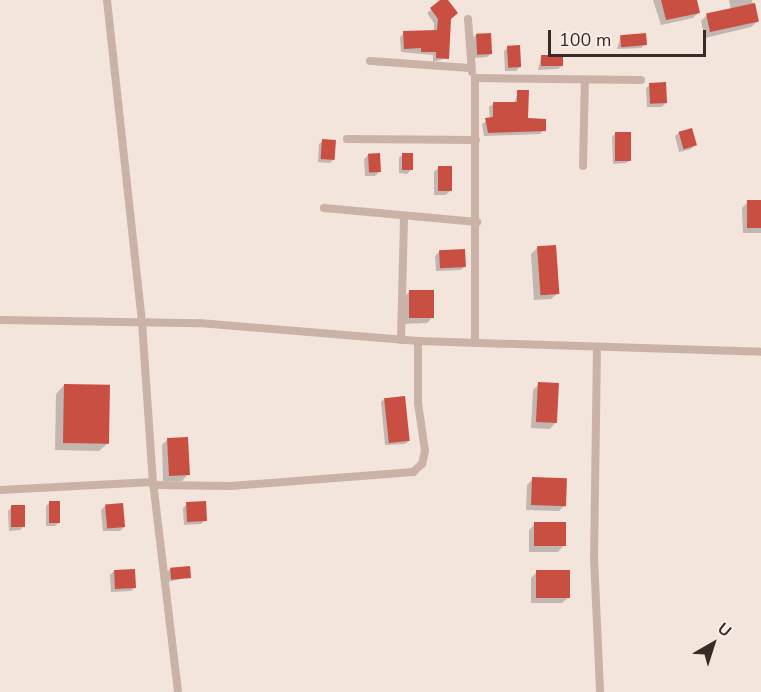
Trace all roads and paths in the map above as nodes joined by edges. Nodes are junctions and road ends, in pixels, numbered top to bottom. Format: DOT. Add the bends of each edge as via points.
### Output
graph roads {
  1 [pos="107,0"];
  2 [pos="468,19"];
  3 [pos="370,61"];
  4 [pos="470,68"];
  5 [pos="475,78"];
  6 [pos="585,80"];
  7 [pos="641,80"];
  8 [pos="347,139"];
  9 [pos="476,140"];
  10 [pos="583,166"];
  11 [pos="324,208"];
  12 [pos="404,217"];
  13 [pos="477,222"];
  14 [pos="0,320"];
  15 [pos="142,322"];
  16 [pos="401,340"];
  17 [pos="418,341"];
  18 [pos="475,343"];
  19 [pos="597,347"];
  20 [pos="761,352"];
  21 [pos="147,484"];
  22 [pos="0,490"];
  23 [pos="178,692"];
  24 [pos="600,692"];
  1 -- 15 [label="street"];
  2 -- 4 [label="street"];
  3 -- 4 [label="street"];
  4 -- 5 [label="street"];
  5 -- 6 [label="street"];
  5 -- 9 [label="street"];
  6 -- 7 [label="street"];
  6 -- 10 [label="street"];
  8 -- 9 [label="street"];
  9 -- 13 [label="street"];
  11 -- 12 [label="street"];
  12 -- 13 [label="street"];
  12 -- 16 [label="street"];
  13 -- 18 [label="street"];
  14 -- 15 [label="street"];
  15 -- 16 [label="street"];
  15 -- 21 [label="street"];
  16 -- 17 [label="street"];
  17 -- 18 [label="street"];
  17 -- 21 [label="street" via="418,403 425,451 422,464 413,472 231,486"];
  18 -- 19 [label="street"];
  19 -- 20 [label="street"];
  19 -- 24 [label="street" via="594,558"];
  21 -- 22 [label="street"];
  21 -- 23 [label="street"];
}
